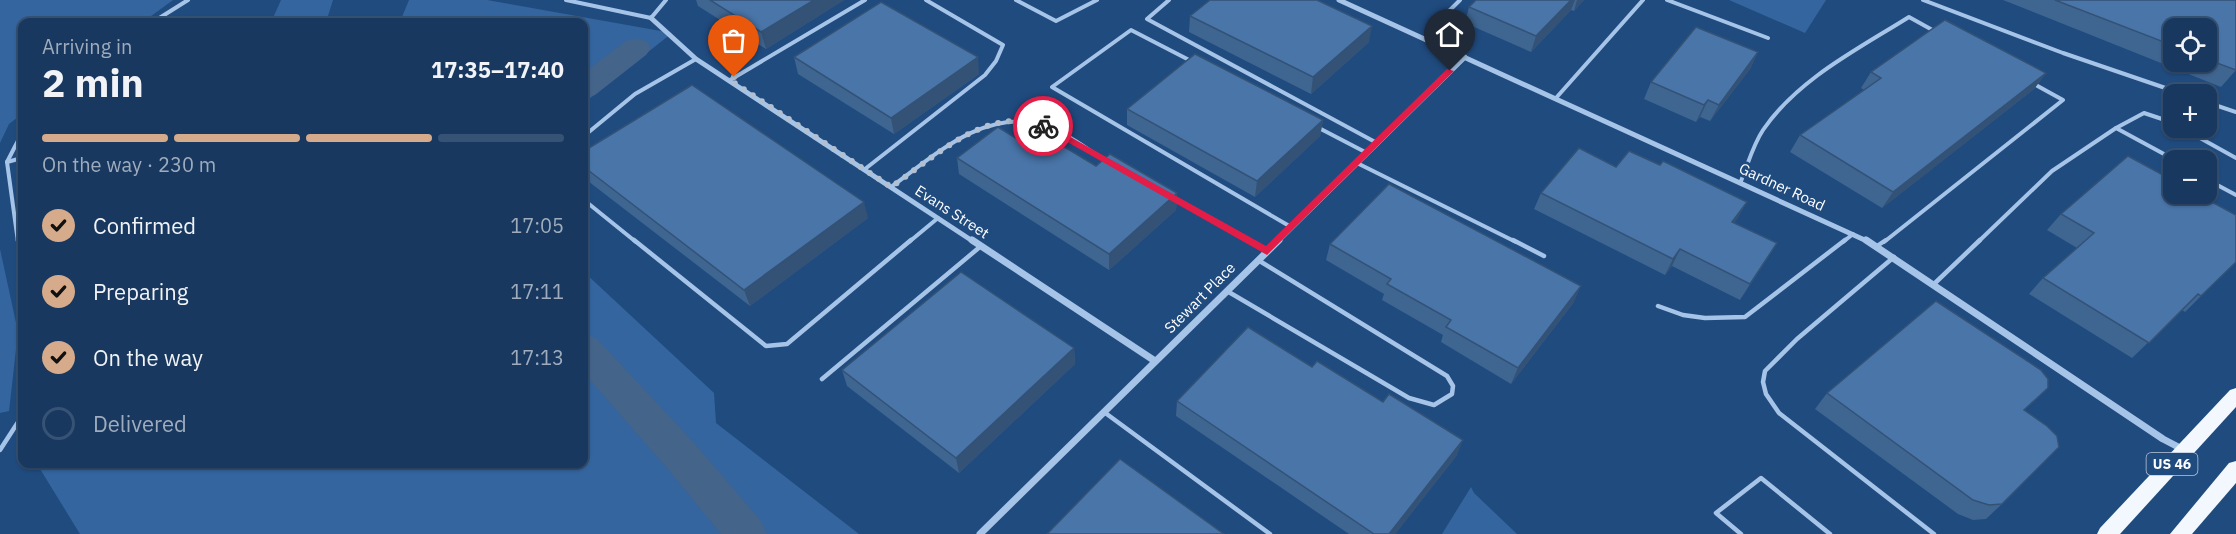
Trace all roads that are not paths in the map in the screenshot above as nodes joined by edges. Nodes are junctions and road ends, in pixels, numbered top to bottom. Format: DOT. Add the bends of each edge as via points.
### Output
graph roads {
  1 [pos="188,0"];
  2 [pos="566,0"];
  3 [pos="666,0"];
  4 [pos="865,0"];
  5 [pos="926,0"];
  6 [pos="1016,0"];
  7 [pos="1169,0"];
  8 [pos="1339,0"];
  9 [pos="1360,0"];
  10 [pos="1460,0"];
  11 [pos="1643,0"];
  12 [pos="1667,0"];
  13 [pos="1923,0"];
  14 [pos="1096,1"];
  15 [pos="1353,6"];
  16 [pos="159,18"];
  17 [pos="651,18"];
  18 [pos="1940,34"];
  19 [pos="1768,38"];
  20 [pos="1435,43"];
  21 [pos="1465,57"];
  22 [pos="696,59"];
  23 [pos="1203,68"];
  24 [pos="730,80"];
  25 [pos="2032,83"];
  26 [pos="2163,87"];
  27 [pos="1556,98"];
  28 [pos="2217,106"];
  29 [pos="2236,112"];
  30 [pos="2163,118"];
  31 [pos="1316,127"];
  32 [pos="2116,128"];
  33 [pos="588,132"];
  34 [pos="2200,138"];
  35 [pos="18,141"];
  36 [pos="1377,143"];
  37 [pos="1367,153"];
  38 [pos="2163,153"];
  39 [pos="2236,158"];
  40 [pos="18,159"];
  41 [pos="7,162"];
  42 [pos="1357,163"];
  43 [pos="1113,165"];
  44 [pos="865,169"];
  45 [pos="1741,181"];
  46 [pos="2217,184"];
  47 [pos="891,187"];
  48 [pos="1164,194"];
  49 [pos="2236,195"];
  50 [pos="588,203"];
  51 [pos="938,218"];
  52 [pos="1291,227"];
  53 [pos="1853,234"];
  54 [pos="18,239"];
  55 [pos="981,246"];
  56 [pos="1877,246"];
  57 [pos="1267,251"];
  58 [pos="1544,256"];
  59 [pos="1894,257"];
  60 [pos="1258,260"];
  61 [pos="1934,284"];
  62 [pos="1227,291"];
  63 [pos="1658,306"];
  64 [pos="1155,361"];
  65 [pos="822,379"];
  66 [pos="2236,394"];
  67 [pos="1104,412"];
  68 [pos="18,422"];
  69 [pos="0,450"];
  70 [pos="2184,451"];
  71 [pos="2236,469"];
  72 [pos="980,534"];
  73 [pos="1270,534"];
  74 [pos="1741,534"];
  75 [pos="1830,534"];
  76 [pos="1934,534"];
  77 [pos="2107,534"];
  78 [pos="2180,534"];
  1 -- 16 [label="lane"];
  2 -- 17 [label="lane"];
  3 -- 17 [label="lane"];
  4 -- 24 [label="lane"];
  5 -- 44 [label="lane" via="1003,45 985,75"];
  6 -- 14 [label="lane" via="1056,21"];
  7 -- 36 [label="lane" via="1147,19"];
  8 -- 15 [label="street, Gardner Road"];
  9 -- 15 [label="street"];
  10 -- 20 [label="lane" via="1449,11"];
  11 -- 27 [label="lane"];
  12 -- 19 [label="lane"];
  13 -- 26 [label="lane"];
  15 -- 20 [label="street, Gardner Road"];
  17 -- 22 [label="street, Evans Street"];
  18 -- 45 [label="lane" via="1909,17 1836,63 1772,117 1761,132"];
  20 -- 21 [label="street, Gardner Road"];
  21 -- 27 [label="street, Gardner Road"];
  21 -- 36 [label="street, Stewart Place"];
  22 -- 24 [label="street, Evans Street"];
  22 -- 33 [label="lane" via="635,93"];
  23 -- 52 [label="lane" via="1131,30 1052,87"];
  24 -- 44 [label="street, Evans Street"];
  25 -- 56 [label="lane" via="2063,100"];
  27 -- 45 [label="street, Gardner Road"];
  28 -- 29 [label="lane"];
  30 -- 32 [label="lane" via="2139,112"];
  31 -- 37 [label="lane"];
  32 -- 38 [label="lane"];
  32 -- 61 [label="lane" via="2052,171"];
  34 -- 39 [label="lane"];
  35 -- 41 [label="lane"];
  36 -- 37 [label="street, Stewart Place"];
  37 -- 42 [label="street, Stewart Place"];
  40 -- 41 [label="lane"];
  41 -- 54 [label="lane"];
  42 -- 52 [label="street, Stewart Place"];
  42 -- 58 [label="lane"];
  43 -- 47 [label="lane" via="1041,125 994,123 977,128"];
  44 -- 47 [label="street, Evans Street"];
  45 -- 53 [label="street, Gardner Road"];
  46 -- 49 [label="lane"];
  47 -- 51 [label="street, Evans Street"];
  48 -- 57 [label="lane"];
  50 -- 51 [label="lane" via="766,346 777,347 787,344"];
  51 -- 55 [label="street, Evans Street"];
  52 -- 57 [label="street, Stewart Place"];
  53 -- 56 [label="street, Gardner Road"];
  53 -- 63 [label="lane" via="1745,317 1705,318"];
  55 -- 64 [label="street, Evans Street"];
  55 -- 65 [label="lane"];
  56 -- 59 [label="street, Gardner Road"];
  57 -- 60 [label="street, Stewart Place"];
  59 -- 61 [label="street, Gardner Road"];
  59 -- 76 [label="lane" via="1797,339 1765,371 1763,382 1779,413"];
  60 -- 62 [label="street, Stewart Place"];
  60 -- 62 [label="lane" via="1447,376 1453,386 1452,394 1434,405 1409,398"];
  61 -- 70 [label="street, Gardner Road"];
  62 -- 64 [label="street, Stewart Place"];
  64 -- 67 [label="street, Stewart Place"];
  66 -- 70 [label="highway, US 46"];
  67 -- 72 [label="street, Stewart Place"];
  67 -- 73 [label="lane"];
  68 -- 69 [label="lane"];
  70 -- 77 [label="highway, US 46"];
  71 -- 78 [label="highway"];
  74 -- 75 [label="lane" via="1716,513 1761,478"];
}
